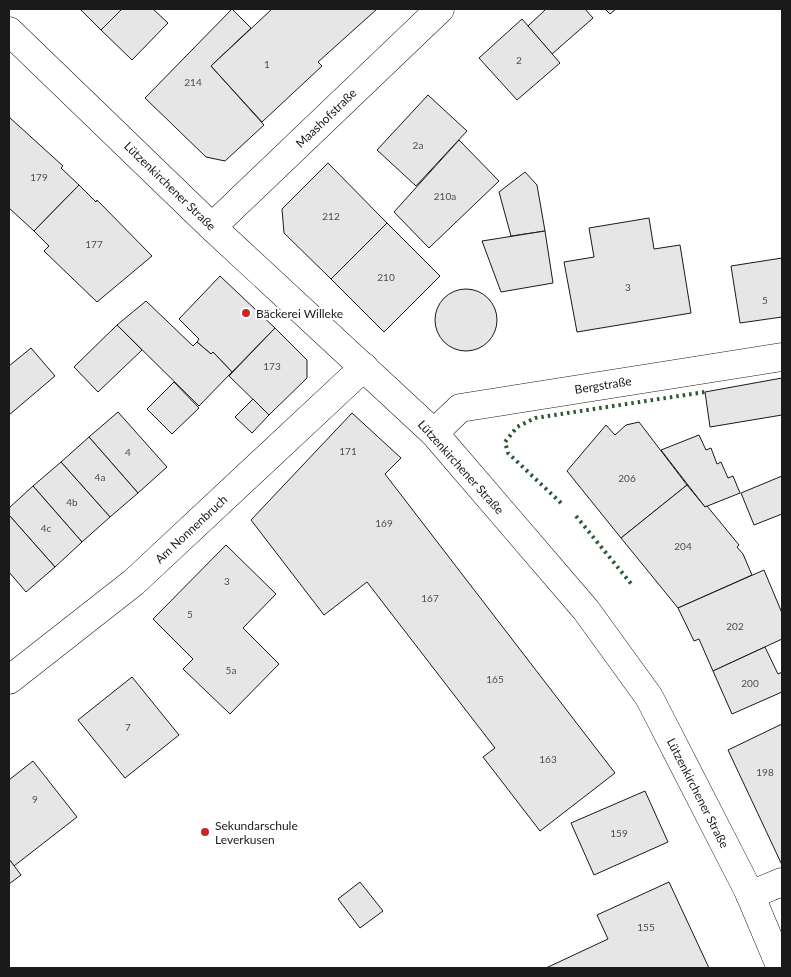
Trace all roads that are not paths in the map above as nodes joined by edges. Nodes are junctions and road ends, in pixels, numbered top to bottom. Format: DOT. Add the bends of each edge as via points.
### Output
graph roads {
  1 [pos="440,9"];
  2 [pos="9,30"];
  3 [pos="212,227"];
  4 [pos="782,357"];
  5 [pos="364,367"];
  6 [pos="434,433"];
  7 [pos="9,680"];
  8 [pos="782,882"];
  9 [pos="750,895"];
  10 [pos="781,968"];
  1 -- 3 [label="main road, Maashofstraße"];
  2 -- 3 [label="main road, Lützenkirchener Straße"];
  3 -- 5 [label="main road, Lützenkirchener Straße"];
  4 -- 6 [label="main road, Bergstraße" via="460,408"];
  5 -- 6 [label="main road, Lützenkirchener Straße"];
  5 -- 7 [label="main road, Am Nonnenbruch" via="134,582"];
  6 -- 9 [label="main road, Lützenkirchener Straße" via="586,610 649,697"];
  8 -- 9 [label="main road"];
  9 -- 10 [label="main road, Lützenkirchener Straße"];
}
